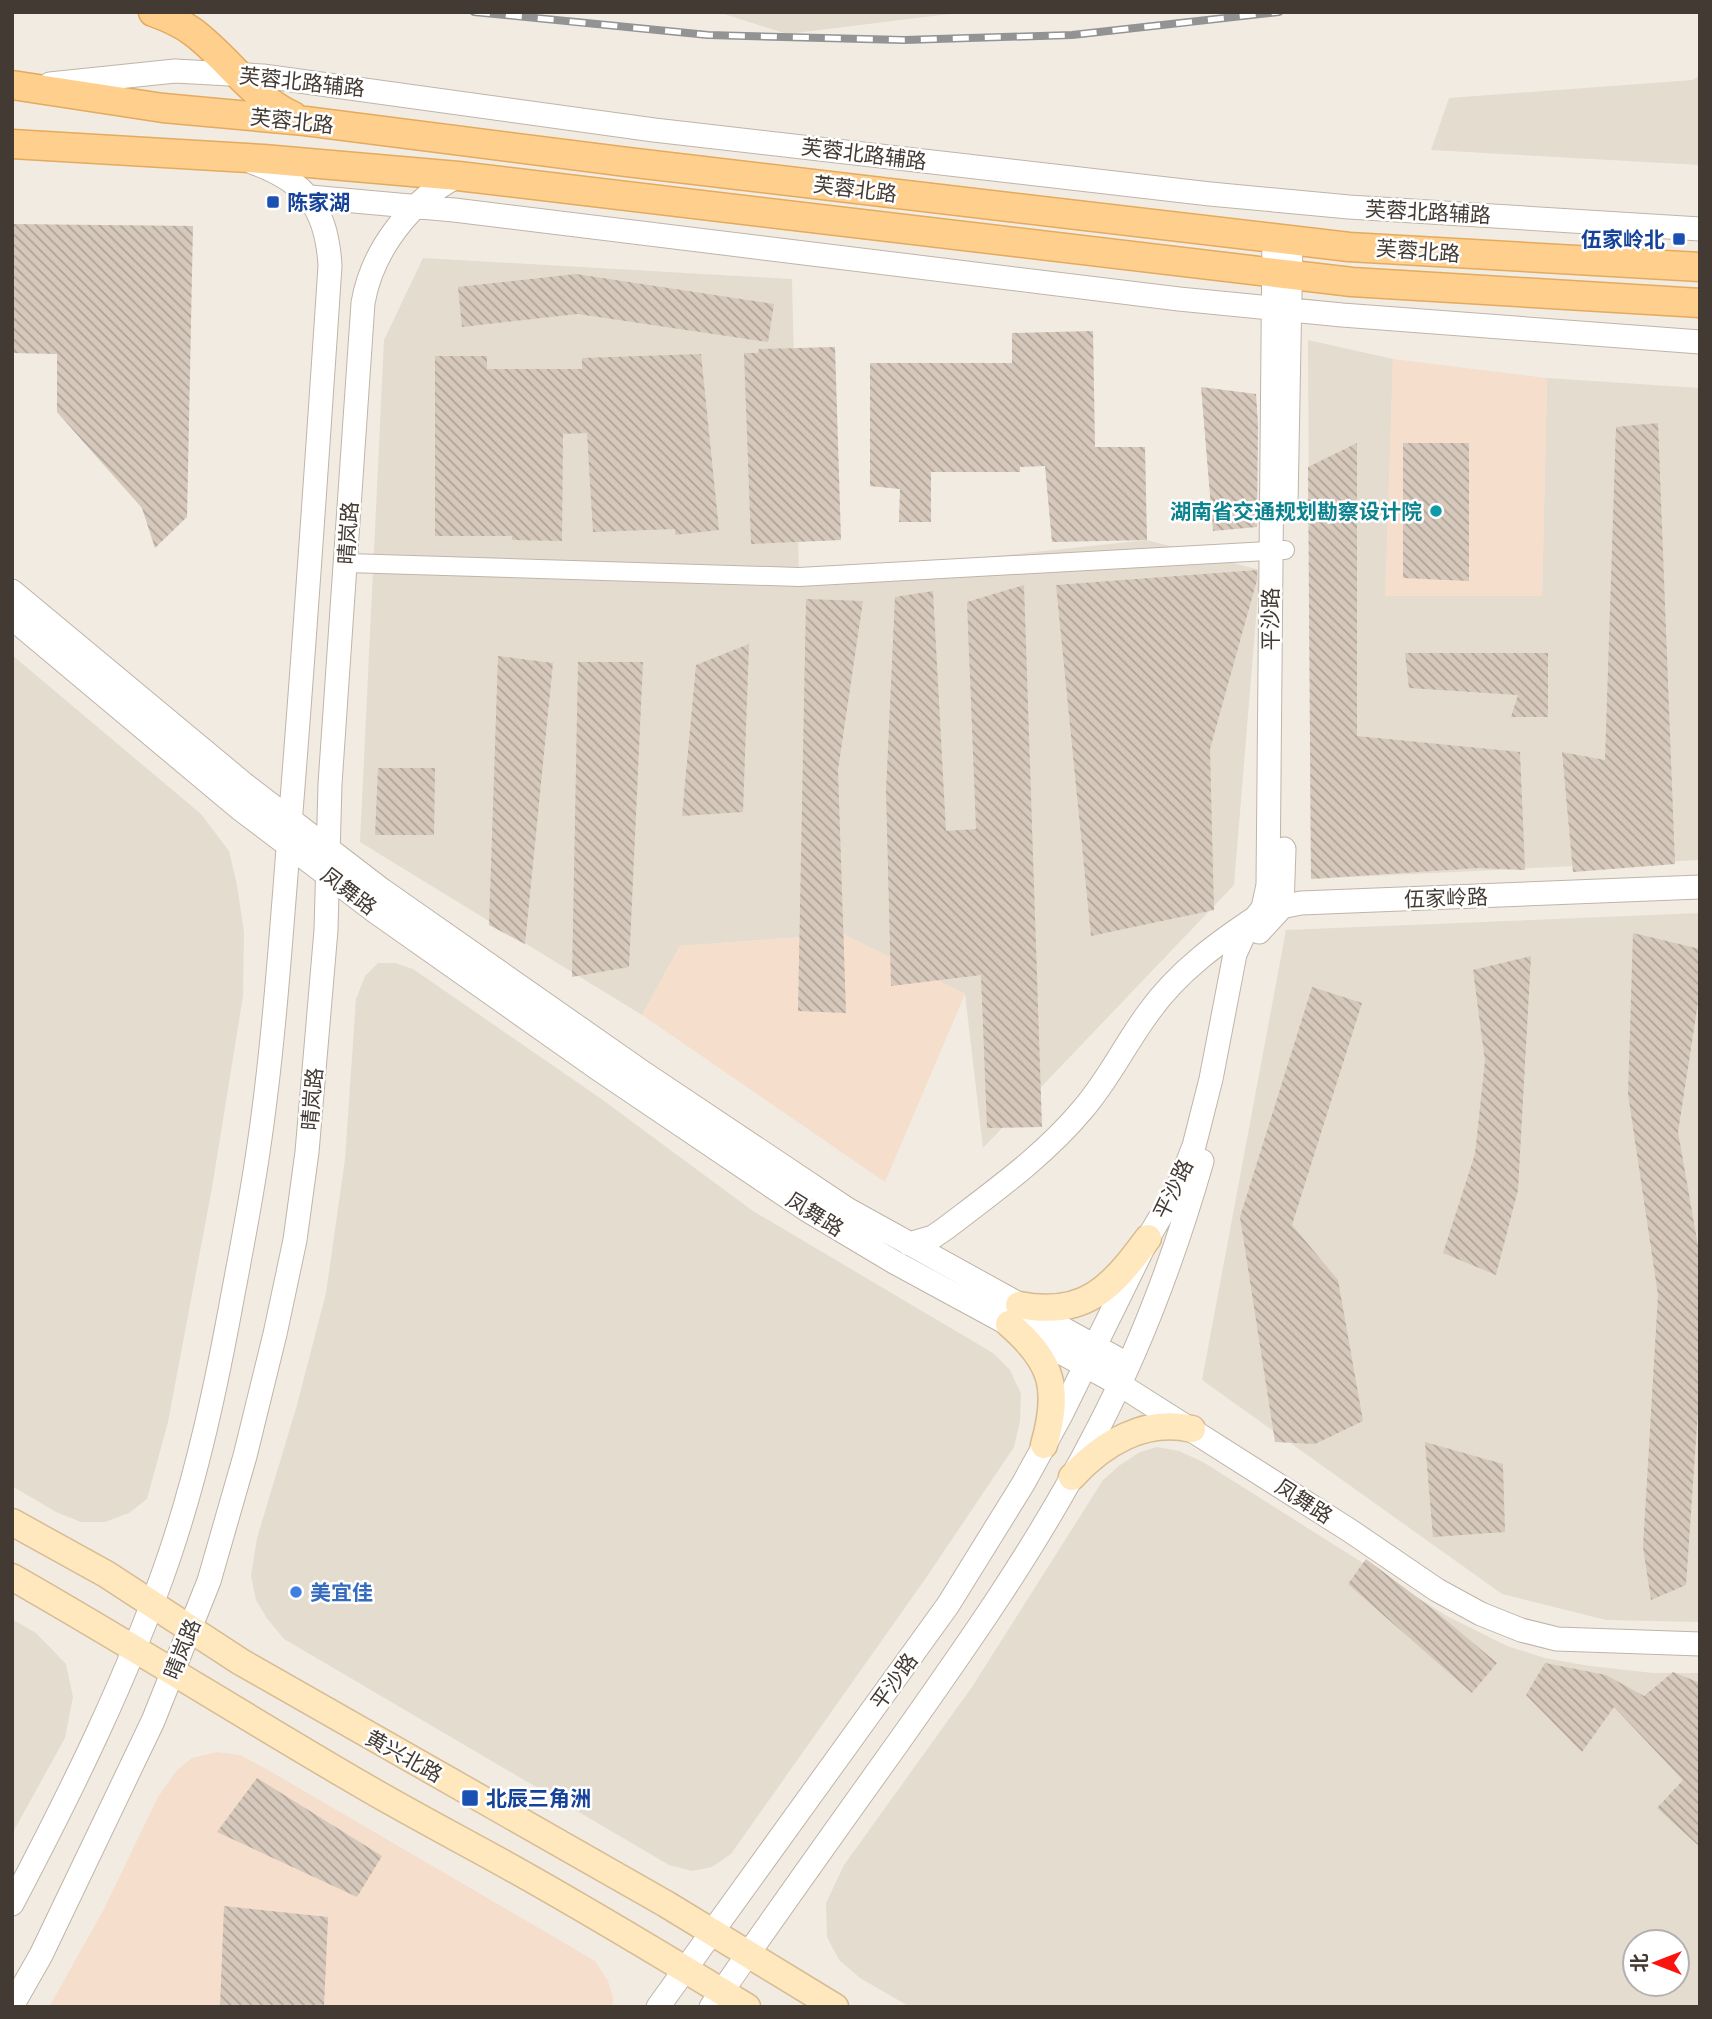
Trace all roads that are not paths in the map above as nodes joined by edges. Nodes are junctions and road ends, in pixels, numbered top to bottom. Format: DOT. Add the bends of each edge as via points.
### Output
graph roads {
  1 [pos="153,12"];
  2 [pos="237,75"];
  3 [pos="22,86"];
  4 [pos="305,121"];
  5 [pos="12,144"];
  6 [pos="241,158"];
  7 [pos="458,176"];
  8 [pos="310,197"];
  9 [pos="415,206"];
  10 [pos="837,222"];
  11 [pos="1700,229"];
  12 [pos="1282,238"];
  13 [pos="832,257"];
  14 [pos="1700,267"];
  15 [pos="1282,273"];
  16 [pos="1552,295"];
  17 [pos="1700,303"];
  18 [pos="1281,309"];
  19 [pos="1551,331"];
  20 [pos="1700,342"];
  21 [pos="1277,551"];
  22 [pos="347,563"];
  23 [pos="12,591"];
  24 [pos="12,618"];
  25 [pos="290,820"];
  26 [pos="288,845"];
  27 [pos="328,849"];
  28 [pos="327,875"];
  29 [pos="1700,887"];
  30 [pos="1282,907"];
  31 [pos="1254,919"];
  32 [pos="1148,1238"];
  33 [pos="909,1244"];
  34 [pos="1014,1315"];
  35 [pos="1090,1355"];
  36 [pos="1123,1374"];
  37 [pos="1192,1429"];
  38 [pos="1044,1445"];
  39 [pos="1072,1477"];
  40 [pos="12,1522"];
  41 [pos="12,1577"];
  42 [pos="151,1604"];
  43 [pos="190,1629"];
  44 [pos="1700,1644"];
  45 [pos="133,1648"];
  46 [pos="172,1672"];
  47 [pos="12,1904"];
  48 [pos="712,1932"];
  49 [pos="748,1954"];
  50 [pos="685,1969"];
  51 [pos="717,1999"];
  52 [pos="12,2006"];
  53 [pos="657,2007"];
  54 [pos="747,2007"];
  55 [pos="835,2007"];
  1 -- 2 [label="main road" via="193,32"];
  2 -- 3 [label="street, 芙蓉北路辅路" via="174,71"];
  2 -- 4 [label="main road" via="279,109"];
  2 -- 11 [label="street, 芙蓉北路辅路" via="654,130 1210,194"];
  3 -- 4 [label="main road, 芙蓉北路" via="163,108"];
  4 -- 12 [label="main road, 芙蓉北路"];
  5 -- 6 [label="main road, 芙蓉北路"];
  6 -- 7 [label="main road, 芙蓉北路"];
  6 -- 8 [label="street, 晴岚路" via="283,175"];
  7 -- 9 [label="street, 晴岚路"];
  7 -- 10 [label="main road, 芙蓉北路"];
  8 -- 9 [label="street"];
  8 -- 25 [label="street, 晴岚路" via="329,243 330,266"];
  9 -- 13 [label="street"];
  9 -- 22 [label="street, 晴岚路" via="381,253 366,284"];
  10 -- 13 [label="street"];
  10 -- 15 [label="main road, 芙蓉北路"];
  12 -- 14 [label="main road, 芙蓉北路" via="1349,247"];
  12 -- 15 [label="street, 平沙路"];
  13 -- 18 [label="street"];
  15 -- 16 [label="main road, 芙蓉北路"];
  15 -- 18 [label="street, 平沙路"];
  16 -- 17 [label="main road, 芙蓉北路"];
  16 -- 19 [label="street"];
  18 -- 19 [label="street"];
  18 -- 21 [label="street, 平沙路"];
  19 -- 20 [label="street"];
  21 -- 22 [label="street" via="799,577"];
  21 -- 30 [label="street, 平沙路"];
  21 -- 31 [label="street, 平沙路" via="1268,885 1263,908"];
  22 -- 27 [label="street, 晴岚路"];
  23 -- 25 [label="street, 凤舞路"];
  24 -- 26 [label="street, 凤舞路"];
  25 -- 26 [label="street, 晴岚路"];
  25 -- 27 [label="street, 凤舞路"];
  26 -- 28 [label="street, 凤舞路"];
  26 -- 42 [label="street, 晴岚路" via="260,1140 237,1273 199,1455"];
  27 -- 28 [label="street, 晴岚路"];
  27 -- 33 [label="street, 凤舞路" via="745,1142"];
  28 -- 34 [label="street, 凤舞路" via="600,1070 807,1210 894,1262"];
  28 -- 43 [label="street, 晴岚路" via="307,1152 295,1240 245,1456 209,1581"];
  29 -- 30 [label="street, 伍家岭路"];
  30 -- 31 [label="street, 伍家岭路"];
  30 -- 36 [label="street, 平沙路" via="1250,946 1196,1183 1164,1277"];
  31 -- 32 [label="street, 平沙路" via="1235,954 1194,1146 1178,1187"];
  31 -- 33 [label="street, 伍家岭路" via="1181,974 1150,1009 1082,1111 1037,1154 946,1228"];
  32 -- 34 [label="main road" via="1118,1277 1092,1298 1061,1308 1032,1307"];
  32 -- 35 [label="street, 平沙路"];
  33 -- 34 [label="street, 凤舞路"];
  34 -- 35 [label="street, 凤舞路"];
  34 -- 38 [label="main road" via="1042,1357 1049,1377 1051,1416"];
  35 -- 36 [label="street, 凤舞路"];
  35 -- 38 [label="street, 平沙路"];
  36 -- 37 [label="street, 凤舞路"];
  36 -- 39 [label="street, 平沙路"];
  37 -- 39 [label="main road" via="1160,1425 1133,1433 1098,1451"];
  37 -- 44 [label="street, 凤舞路" via="1480,1614 1557,1639"];
  38 -- 48 [label="street, 平沙路" via="948,1605"];
  39 -- 49 [label="street, 平沙路" via="987,1616"];
  40 -- 42 [label="main road, 黄兴北路"];
  41 -- 45 [label="main road"];
  42 -- 43 [label="main road, 黄兴北路"];
  42 -- 45 [label="street, 晴岚路"];
  43 -- 46 [label="street, 晴岚路"];
  43 -- 48 [label="main road, 黄兴北路"];
  45 -- 46 [label="main road"];
  45 -- 47 [label="street, 晴岚路" via="74,1783"];
  46 -- 50 [label="main road"];
  46 -- 52 [label="street, 晴岚路" via="101,1834"];
  48 -- 49 [label="main road, 黄兴北路"];
  48 -- 50 [label="street, 平沙路"];
  49 -- 51 [label="street, 平沙路"];
  49 -- 55 [label="main road, 黄兴北路"];
  50 -- 51 [label="main road"];
  50 -- 53 [label="street, 平沙路"];
  51 -- 54 [label="main road"];
}
